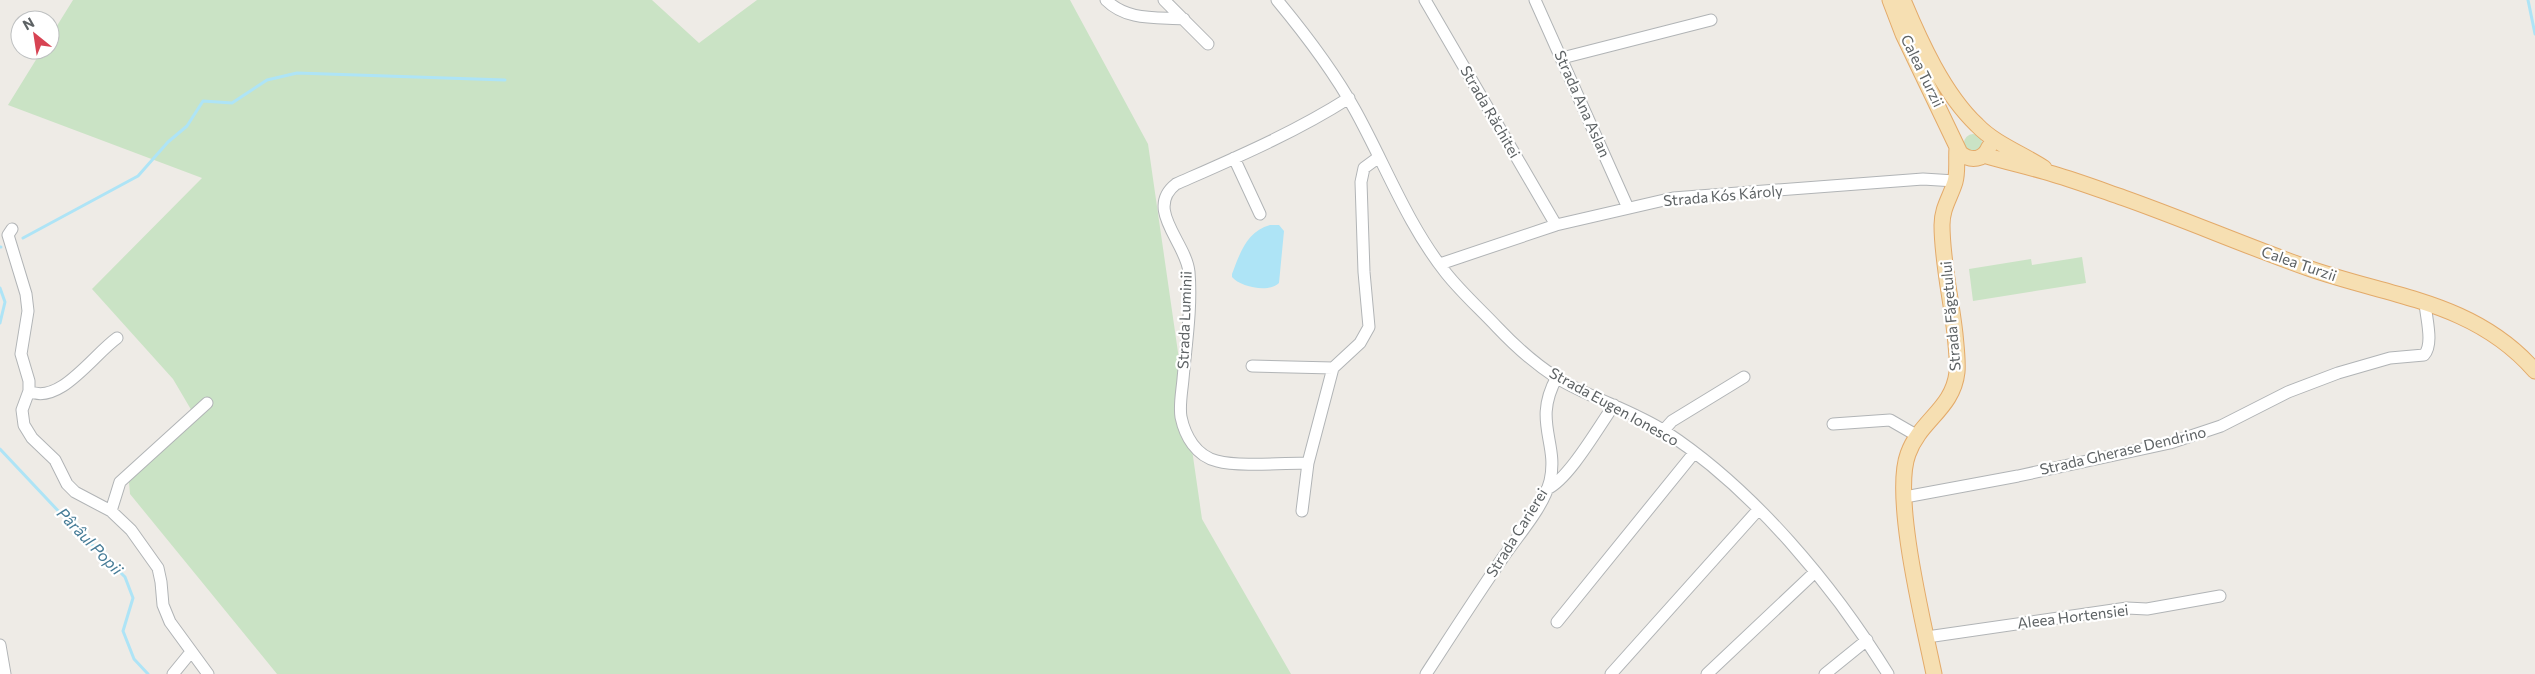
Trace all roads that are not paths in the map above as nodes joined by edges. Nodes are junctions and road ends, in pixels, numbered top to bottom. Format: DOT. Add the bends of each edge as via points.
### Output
graph roads {
  1 [pos="1106,0"];
  2 [pos="1164,0"];
  3 [pos="1277,0"];
  4 [pos="1425,0"];
  5 [pos="1536,0"];
  6 [pos="1890,0"];
  7 [pos="1903,0"];
  8 [pos="1184,19"];
  9 [pos="1711,20"];
  10 [pos="1208,44"];
  11 [pos="1562,58"];
  12 [pos="1349,98"];
  13 [pos="1981,129"];
  14 [pos="1957,145"];
  15 [pos="1980,157"];
  16 [pos="1234,158"];
  17 [pos="1380,158"];
  18 [pos="2052,174"];
  19 [pos="1955,181"];
  20 [pos="1628,208"];
  21 [pos="1260,214"];
  22 [pos="1556,225"];
  23 [pos="12,229"];
  24 [pos="1440,264"];
  25 [pos="2425,303"];
  26 [pos="117,338"];
  27 [pos="1252,366"];
  28 [pos="1332,368"];
  29 [pos="2535,371"];
  30 [pos="1556,377"];
  31 [pos="1744,377"];
  32 [pos="29,391"];
  33 [pos="206,403"];
  34 [pos="1614,405"];
  35 [pos="1833,424"];
  36 [pos="1663,430"];
  37 [pos="1916,435"];
  38 [pos="1694,453"];
  39 [pos="1308,463"];
  40 [pos="1547,489"];
  41 [pos="1905,497"];
  42 [pos="1758,510"];
  43 [pos="1302,511"];
  44 [pos="111,512"];
  45 [pos="1812,575"];
  46 [pos="2220,596"];
  47 [pos="1557,622"];
  48 [pos="1926,637"];
  49 [pos="1867,640"];
  50 [pos="0,645"];
  51 [pos="191,652"];
  52 [pos="1722,652"];
  53 [pos="5,674"];
  54 [pos="173,674"];
  55 [pos="208,674"];
  56 [pos="1426,674"];
  57 [pos="1611,674"];
  58 [pos="1707,674"];
  59 [pos="1825,674"];
  60 [pos="1888,674"];
  61 [pos="1934,674"];
  1 -- 8 [label="street" via="1119,12 1132,16"];
  2 -- 8 [label="street"];
  3 -- 12 [label="street, Strada Eugen Ionesco" via="1317,50"];
  4 -- 22 [label="street, Strada Răchitei"];
  5 -- 11 [label="street, Strada Ana Aslan"];
  6 -- 14 [label="main road, Calea Turzii"];
  7 -- 13 [label="main road, Calea Turzii" via="1930,57"];
  8 -- 10 [label="street"];
  9 -- 11 [label="street"];
  11 -- 20 [label="street, Strada Ana Aslan"];
  12 -- 16 [label="street, Strada Luminii" via="1310,123"];
  12 -- 17 [label="street, Strada Eugen Ionesco"];
  13 -- 14 [label="main road" via="1966,128 1958,136"];
  13 -- 15 [label="main road" via="1989,146"];
  13 -- 18 [label="main road, Calea Turzii"];
  14 -- 15 [label="main road, Calea Turzii" via="1965,157"];
  14 -- 19 [label="main road, Strada Făgetului"];
  15 -- 18 [label="main road, Calea Turzii"];
  15 -- 19 [label="main road, Strada Făgetului"];
  16 -- 21 [label="street"];
  16 -- 39 [label="street, Strada Luminii" via="1176,184 1166,193 1163,203 1165,216 1189,273 1181,417 1191,443 1215,461"];
  17 -- 24 [label="street, Strada Eugen Ionesco"];
  17 -- 28 [label="street" via="1364,168 1361,182 1369,327 1360,343"];
  18 -- 25 [label="main road, Calea Turzii" via="2310,269"];
  19 -- 20 [label="street, Strada Kós Károly" via="1923,179 1673,198"];
  19 -- 37 [label="main road, Strada Făgetului" via="1945,202 1942,226 1957,369 1954,390"];
  20 -- 22 [label="street, Strada Kós Károly"];
  22 -- 24 [label="street, Strada Kós Károly"];
  23 -- 32 [label="street" via="8,236 26,294 28,312 21,354"];
  24 -- 30 [label="street, Strada Eugen Ionesco" via="1512,342"];
  25 -- 29 [label="main road, Calea Turzii" via="2480,324 2508,344"];
  25 -- 41 [label="street, Strada Gherase Dendrino" via="2430,342 2424,355 2390,358 2338,373 2288,392 2221,426 2170,443"];
  26 -- 32 [label="street" via="55,392 38,396"];
  27 -- 28 [label="street"];
  28 -- 39 [label="street"];
  30 -- 34 [label="street, Strada Eugen Ionesco"];
  30 -- 40 [label="street, Strada Carierei" via="1545,407 1551,460"];
  31 -- 36 [label="street" via="1672,420"];
  32 -- 44 [label="street" via="22,410 28,432 55,460 67,484 75,492"];
  33 -- 44 [label="street" via="124,477 116,491"];
  34 -- 36 [label="street, Strada Eugen Ionesco"];
  34 -- 40 [label="street" via="1561,479"];
  35 -- 37 [label="street" via="1890,420"];
  36 -- 38 [label="street, Strada Eugen Ionesco"];
  37 -- 41 [label="main road, Strada Făgetului" via="1904,465"];
  38 -- 42 [label="street, Strada Eugen Ionesco"];
  38 -- 47 [label="street"];
  39 -- 43 [label="street"];
  40 -- 56 [label="street, Strada Carierei"];
  41 -- 48 [label="main road, Strada Făgetului"];
  42 -- 45 [label="street, Strada Eugen Ionesco"];
  42 -- 57 [label="street"];
  44 -- 51 [label="street" via="131,530 158,568 162,605"];
  45 -- 49 [label="street, Strada Eugen Ionesco"];
  45 -- 52 [label="street"];
  45 -- 58 [label="street"];
  46 -- 48 [label="street, Aleea Hortensiei" via="2146,609 2127,608"];
  48 -- 61 [label="main road, Strada Făgetului"];
  49 -- 59 [label="street"];
  49 -- 60 [label="street, Strada Eugen Ionesco"];
  50 -- 53 [label="street"];
  51 -- 54 [label="street"];
  51 -- 55 [label="street"];
}
